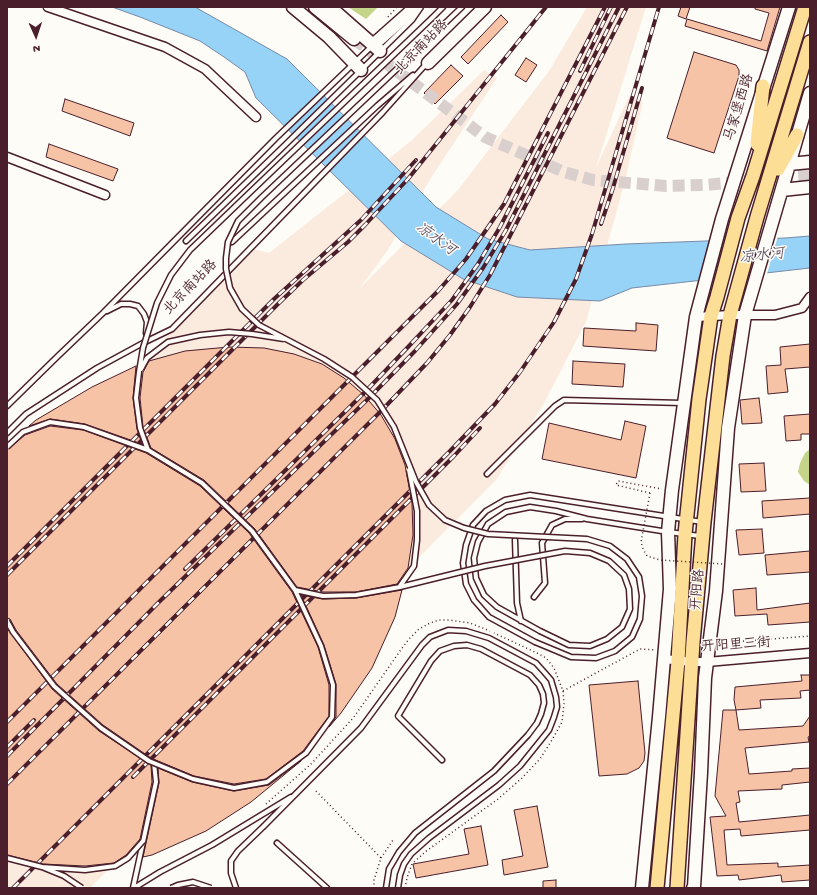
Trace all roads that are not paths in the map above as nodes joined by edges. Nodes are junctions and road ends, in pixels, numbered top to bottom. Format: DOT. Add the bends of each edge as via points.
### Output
graph roads {
  1 [pos="48,7"];
  2 [pos="293,7"];
  3 [pos="315,7"];
  4 [pos="330,7"];
  5 [pos="413,7"];
  6 [pos="421,7"];
  7 [pos="443,7"];
  8 [pos="462,7"];
  9 [pos="484,7"];
  10 [pos="789,7"];
  11 [pos="805,7"];
  12 [pos="354,40"];
  13 [pos="810,42"];
  14 [pos="377,47"];
  15 [pos="428,63"];
  16 [pos="357,66"];
  17 [pos="763,86"];
  18 [pos="810,93"];
  19 [pos="256,116"];
  20 [pos="797,135"];
  21 [pos="7,157"];
  22 [pos="810,162"];
  23 [pos="789,164"];
  24 [pos="753,176"];
  25 [pos="810,187"];
  26 [pos="782,190"];
  27 [pos="765,192"];
  28 [pos="105,195"];
  29 [pos="186,241"];
  30 [pos="232,242"];
  31 [pos="810,297"];
  32 [pos="103,313"];
  33 [pos="730,315"];
  34 [pos="745,315"];
  35 [pos="711,316"];
  36 [pos="696,317"];
  37 [pos="289,340"];
  38 [pos="143,343"];
  39 [pos="139,372"];
  40 [pos="684,403"];
  41 [pos="7,406"];
  42 [pos="7,433"];
  43 [pos="7,447"];
  44 [pos="148,450"];
  45 [pos="407,459"];
  46 [pos="487,474"];
  47 [pos="670,516"];
  48 [pos="587,519"];
  49 [pos="687,520"];
  50 [pos="704,522"];
  51 [pos="668,532"];
  52 [pos="685,534"];
  53 [pos="703,536"];
  54 [pos="515,540"];
  55 [pos="400,587"];
  56 [pos="295,590"];
  57 [pos="534,596"];
  58 [pos="521,620"];
  59 [pos="7,621"];
  60 [pos="810,653"];
  61 [pos="661,654"];
  62 [pos="678,661"];
  63 [pos="692,662"];
  64 [pos="707,662"];
  65 [pos="442,760"];
  66 [pos="154,763"];
  67 [pos="298,792"];
  68 [pos="143,840"];
  69 [pos="277,843"];
  70 [pos="7,858"];
  71 [pos="42,867"];
  72 [pos="82,888"];
  73 [pos="134,888"];
  74 [pos="171,888"];
  75 [pos="211,888"];
  76 [pos="236,888"];
  77 [pos="327,888"];
  78 [pos="386,888"];
  79 [pos="398,888"];
  80 [pos="642,888"];
  81 [pos="657,888"];
  82 [pos="678,888"];
  83 [pos="693,888"];
  1 -- 19 [label="street" via="165,48 205,69"];
  2 -- 16 [label="street" via="329,37"];
  3 -- 12 [label="street"];
  4 -- 14 [label="street"];
  5 -- 14 [label="street"];
  6 -- 14 [label="lane" via="412,20"];
  7 -- 39 [label="lane, bridge" via="190,250 171,275 158,304"];
  8 -- 37 [label="lane, bridge" via="238,221 228,242 226,258 230,288 242,309 259,325"];
  9 -- 15 [label="street, 北京南站路"];
  10 -- 17 [label="street, 马家堡西路"];
  11 -- 24 [label="main road"];
  13 -- 27 [label="main road"];
  14 -- 16 [label="lane"];
  14 -- 16 [label="lane"];
  15 -- 30 [label="lane" via="377,106"];
  15 -- 38 [label="lane, 北京南站路" via="172,329"];
  16 -- 29 [label="lane" via="350,81"];
  16 -- 32 [label="lane" via="342,73"];
  17 -- 24 [label="main road"];
  17 -- 36 [label="street, 马家堡西路" via="722,219"];
  18 -- 20 [label="street"];
  20 -- 23 [label="street"];
  20 -- 27 [label="main road"];
  21 -- 28 [label="street"];
  22 -- 23 [label="street"];
  23 -- 26 [label="street"];
  24 -- 35 [label="main road, 开阳路" via="738,218"];
  25 -- 26 [label="street"];
  26 -- 34 [label="street, 开阳路"];
  27 -- 33 [label="main road, 开阳路"];
  31 -- 34 [label="street" via="802,308 775,315"];
  32 -- 38 [label="lane" via="121,304 138,306 147,322"];
  32 -- 41 [label="lane"];
  33 -- 34 [label="street"];
  33 -- 35 [label="street"];
  33 -- 50 [label="main road, 开阳路"];
  34 -- 64 [label="street, 开阳路" via="728,428 716,591"];
  35 -- 36 [label="street"];
  35 -- 49 [label="main road, 开阳路" via="699,398"];
  36 -- 40 [label="street"];
  37 -- 39 [label="lane, bridge" via="236,333 200,335 168,342 147,358"];
  37 -- 45 [label="lane, bridge" via="352,377 377,400 394,427"];
  38 -- 42 [label="lane, 北京南站路" via="97,368 26,414"];
  39 -- 44 [label="lane, bridge" via="136,398 140,428"];
  40 -- 46 [label="lane" via="564,400 554,406"];
  40 -- 47 [label="street"];
  43 -- 44 [label="lane, bridge" via="23,432 50,422 84,428"];
  44 -- 56 [label="lane, bridge" via="202,483 252,531"];
  45 -- 47 [label="lane, bridge" via="429,505 445,520 464,528 488,534 587,539 610,546 628,559 640,577 642,596 640,619 632,637 615,651 596,658 571,657 535,642 489,617 474,600 466,584 463,563 466,545 473,526 486,511 505,500 530,495"];
  45 -- 55 [label="lane, bridge" via="417,511 417,540 414,566"];
  47 -- 49 [label="lane"];
  47 -- 51 [label="street"];
  48 -- 51 [label="lane"];
  48 -- 57 [label="lane" via="565,519 552,525 542,543 545,583"];
  48 -- 58 [label="lane" via="530,506 506,512 488,524 478,542 474,558 476,578 484,595 497,607"];
  49 -- 50 [label="lane"];
  49 -- 52 [label="main road, 开阳路"];
  50 -- 53 [label="main road, 开阳路"];
  51 -- 52 [label="lane"];
  51 -- 61 [label="street" via="670,589"];
  52 -- 53 [label="lane"];
  52 -- 62 [label="main road, 开阳路"];
  53 -- 63 [label="main road, 开阳路"];
  54 -- 58 [label="lane" via="517,603"];
  55 -- 56 [label="lane, bridge" via="356,595 324,596"];
  55 -- 58 [label="lane, bridge" via="485,566 565,551 590,553 609,561 624,575 629,589 630,609 622,627 607,639 590,646 570,645"];
  56 -- 66 [label="lane, bridge" via="321,646 333,685 332,717 306,754 267,782 234,788 192,779"];
  59 -- 66 [label="lane, bridge" via="54,686 101,728"];
  60 -- 64 [label="street, 开阳里三街"];
  61 -- 62 [label="street, 开阳里三街"];
  61 -- 80 [label="street"];
  62 -- 63 [label="street, 开阳里三街"];
  62 -- 81 [label="main road, 开阳路"];
  63 -- 64 [label="street, 开阳里三街"];
  63 -- 82 [label="main road, 开阳路"];
  64 -- 83 [label="street, 开阳路"];
  65 -- 78 [label="lane" via="398,716 431,661 440,652 454,646 468,645 530,674 543,694 544,703 537,723 494,771 415,833 398,852 389,869"];
  66 -- 68 [label="lane" via="156,782"];
  67 -- 73 [label="lane" via="212,845"];
  67 -- 76 [label="lane, bridge" via="231,861 231,874"];
  67 -- 79 [label="lane" via="361,728 430,637 448,630 466,631 490,638 536,663 550,680 556,698 557,707 549,730 520,766 500,785 411,854 404,864"];
  68 -- 71 [label="lane, bridge" via="128,858 115,866 85,870"];
  68 -- 73 [label="lane"];
  69 -- 77 [label="lane"];
  70 -- 71 [label="lane, bridge"];
  71 -- 72 [label="lane, bridge" via="64,876"];
  74 -- 75 [label="lane, bridge" via="193,882"];
}
